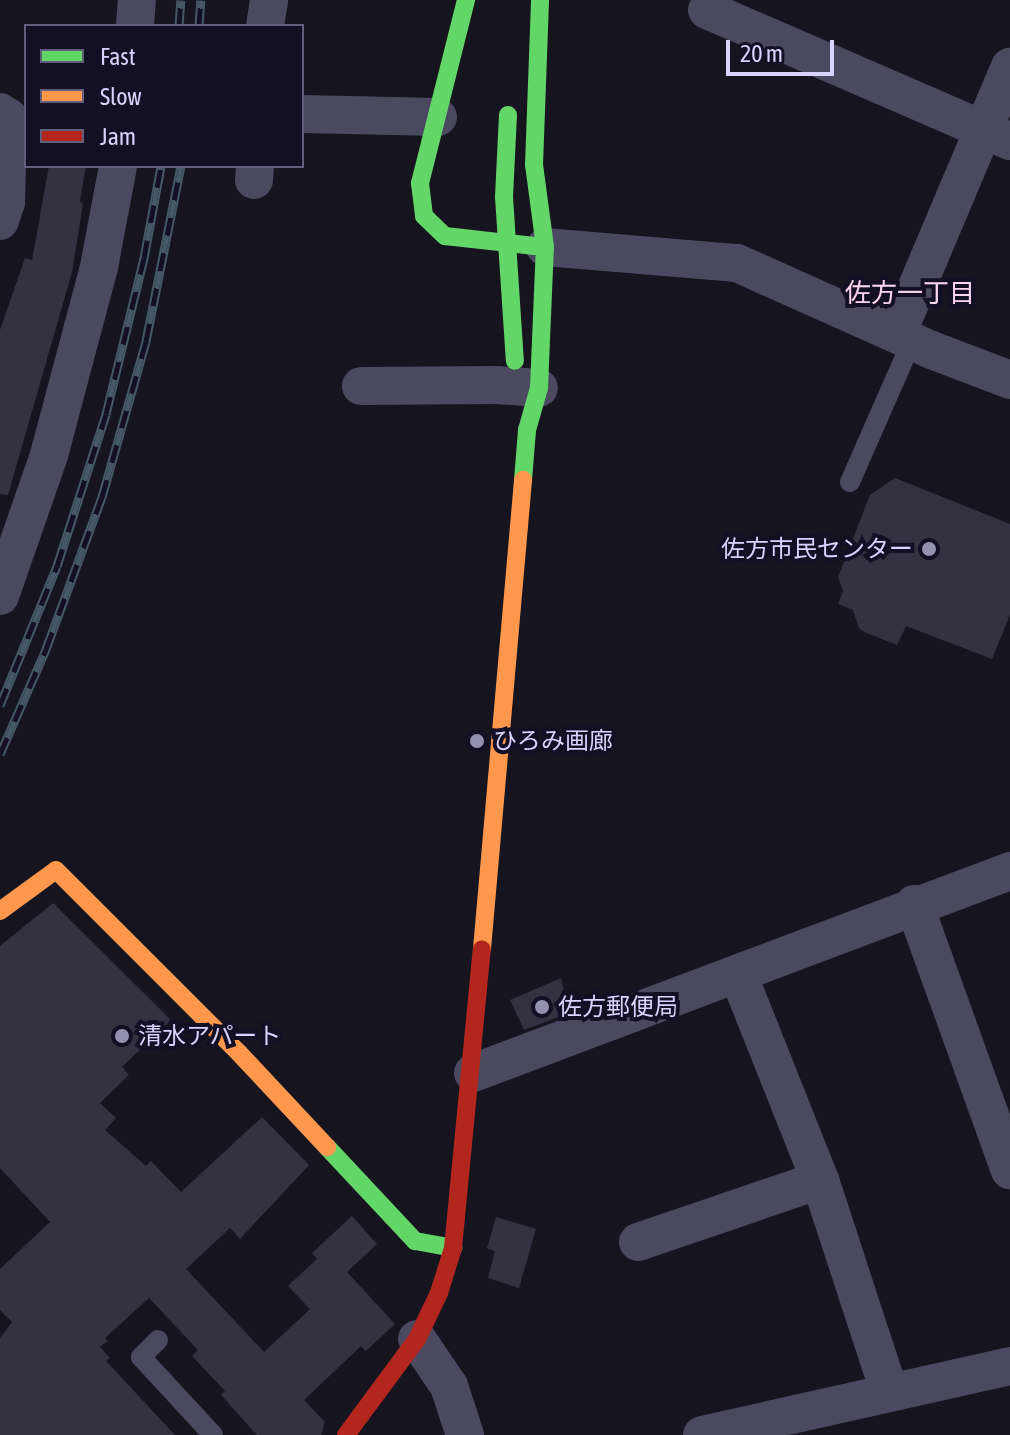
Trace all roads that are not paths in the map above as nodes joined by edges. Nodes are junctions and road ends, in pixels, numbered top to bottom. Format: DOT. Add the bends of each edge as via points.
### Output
graph roads {
  1 [pos="137,0"];
  2 [pos="269,0"];
  3 [pos="466,0"];
  4 [pos="525,0"];
  5 [pos="540,0"];
  6 [pos="707,10"];
  7 [pos="135,24"];
  8 [pos="265,24"];
  9 [pos="520,30"];
  10 [pos="1010,67"];
  11 [pos="510,98"];
  12 [pos="0,112"];
  13 [pos="304,114"];
  14 [pos="438,117"];
  15 [pos="997,136"];
  16 [pos="118,168"];
  17 [pos="0,221"];
  18 [pos="526,246"];
  19 [pos="905,338"];
  20 [pos="1010,380"];
  21 [pos="361,386"];
  22 [pos="528,388"];
  23 [pos="850,482"];
  24 [pos="0,596"];
  25 [pos="1010,871"];
  26 [pos="914,904"];
  27 [pos="0,911"];
  28 [pos="738,974"];
  29 [pos="473,1073"];
  30 [pos="1010,1170"];
  31 [pos="820,1180"];
  32 [pos="638,1242"];
  33 [pos="453,1248"];
  34 [pos="417,1339"];
  35 [pos="158,1340"];
  36 [pos="1010,1366"];
  37 [pos="889,1391"];
  38 [pos="213,1435"];
  39 [pos="346,1435"];
  40 [pos="465,1435"];
  41 [pos="702,1435"];
  1 -- 7 [label="street"];
  2 -- 8 [label="street"];
  3 -- 14 [label="street"];
  4 -- 9 [label="street"];
  5 -- 18 [label="street"];
  6 -- 15 [label="street"];
  10 -- 15 [label="street"];
  11 -- 18 [label="street" via="504,154"];
  12 -- 17 [label="street" via="8,117 6,202"];
  13 -- 14 [label="street"];
  14 -- 18 [label="street" via="420,183 424,216 445,236"];
  15 -- 19 [label="street"];
  16 -- 24 [label="street" via="99,267 49,455"];
  18 -- 19 [label="street" via="737,263"];
  18 -- 22 [label="street"];
  18 -- 22 [label="street"];
  19 -- 20 [label="street"];
  19 -- 23 [label="lane"];
  21 -- 22 [label="street"];
  22 -- 29 [label="street"];
  25 -- 26 [label="street"];
  26 -- 28 [label="street"];
  26 -- 30 [label="street"];
  27 -- 33 [label="street" via="56,870 239,1053 415,1241"];
  28 -- 29 [label="street"];
  28 -- 31 [label="street"];
  29 -- 33 [label="street"];
  31 -- 32 [label="street"];
  31 -- 37 [label="street"];
  33 -- 34 [label="street"];
  34 -- 39 [label="street"];
  34 -- 40 [label="street" via="449,1386"];
  35 -- 38 [label="lane" via="141,1357"];
  36 -- 37 [label="street"];
  37 -- 41 [label="street"];
}
